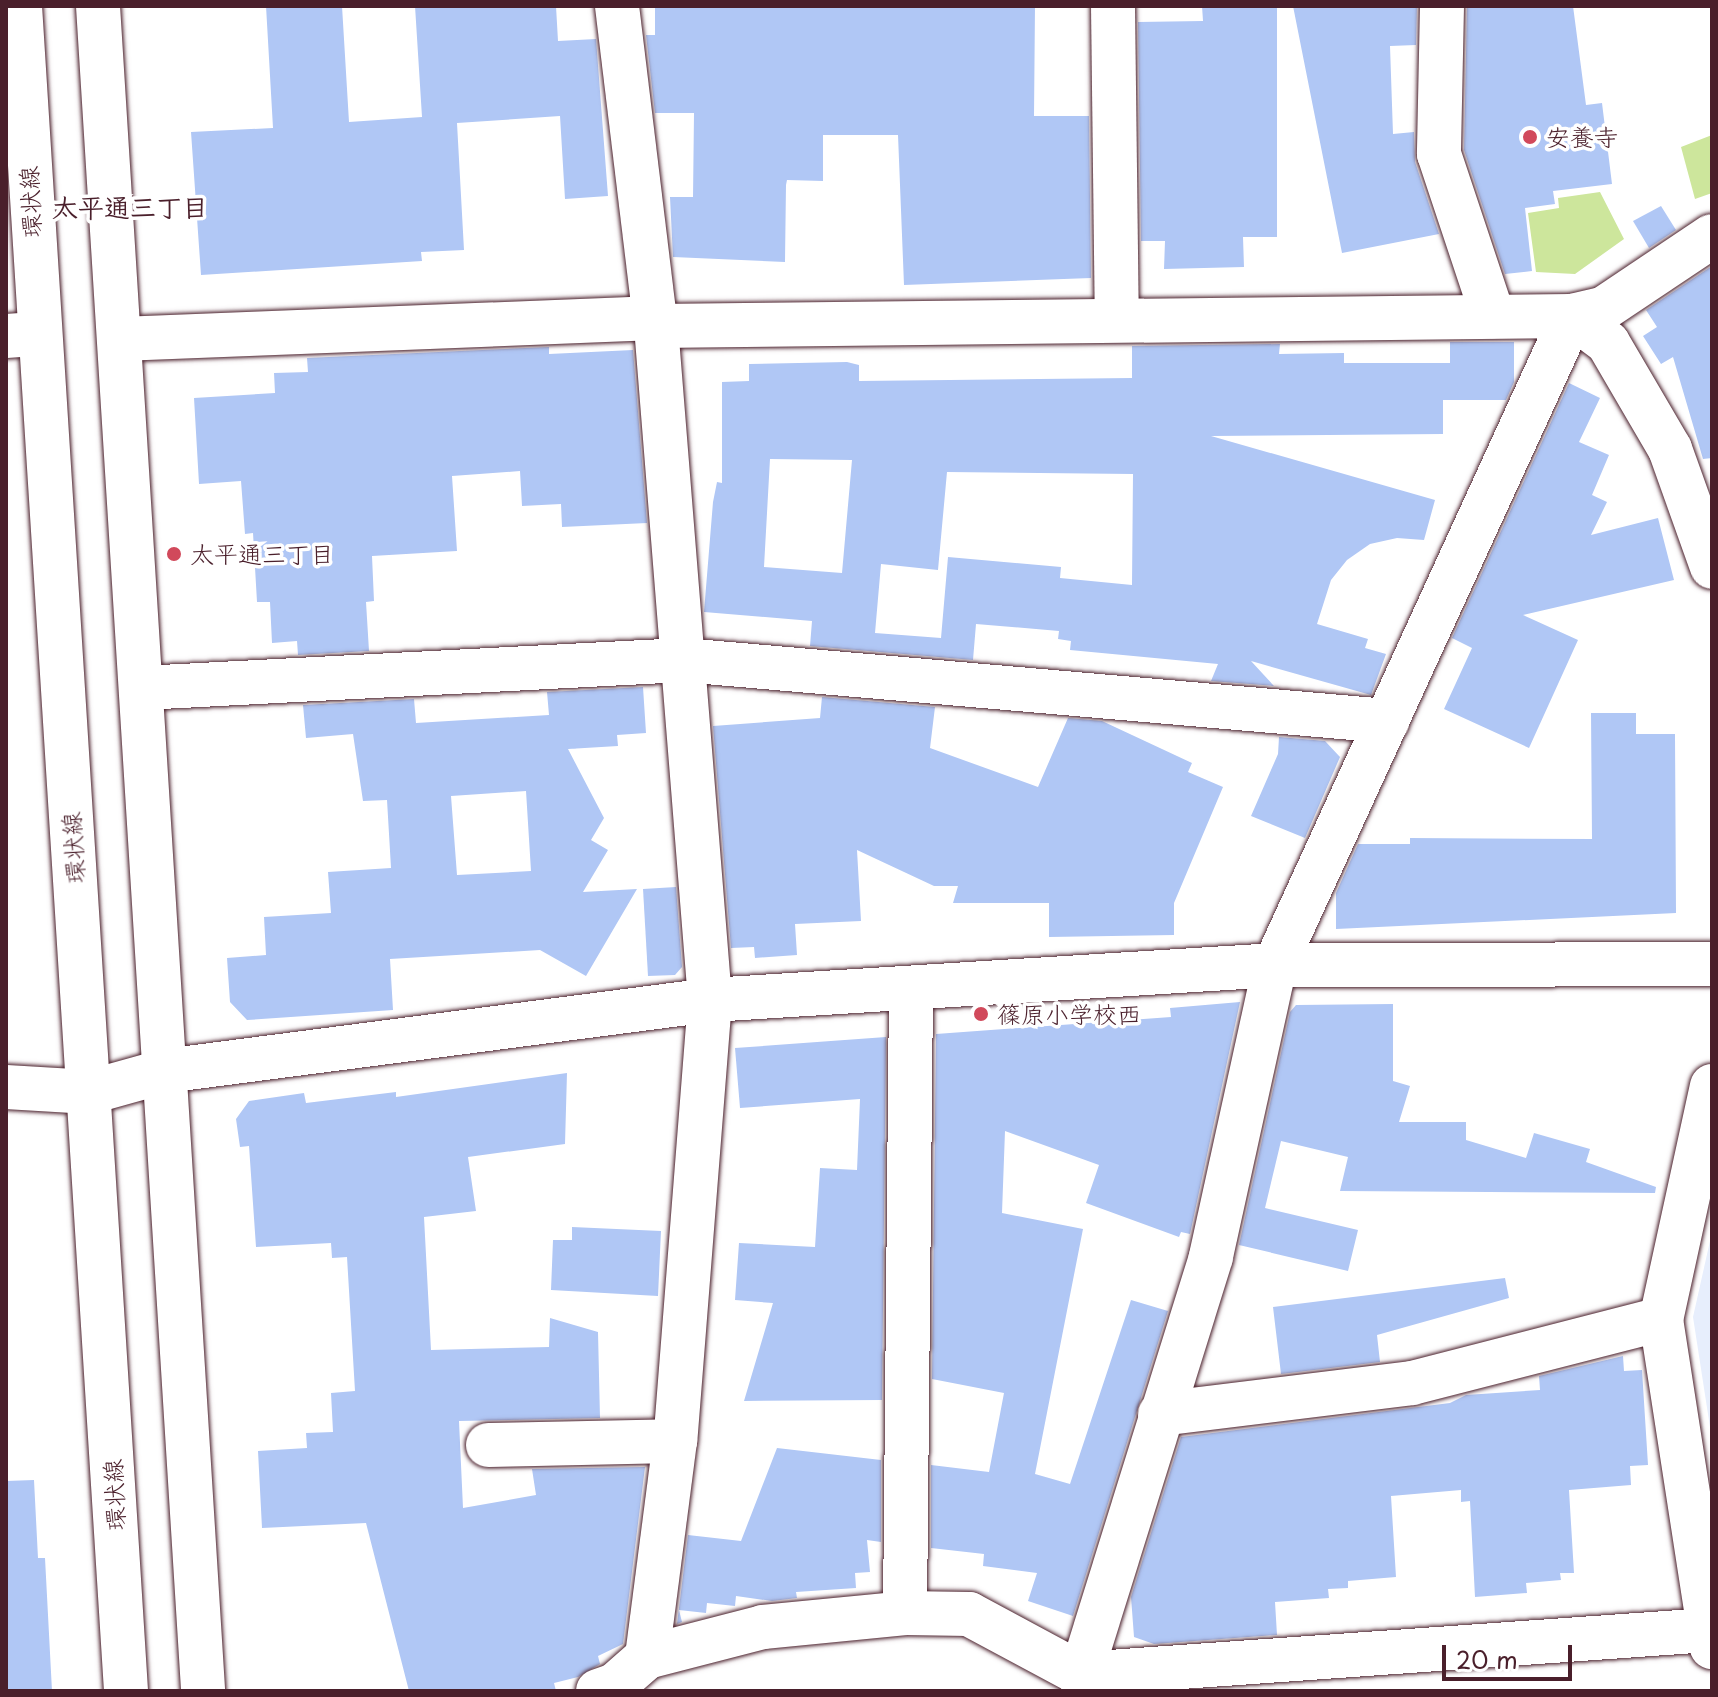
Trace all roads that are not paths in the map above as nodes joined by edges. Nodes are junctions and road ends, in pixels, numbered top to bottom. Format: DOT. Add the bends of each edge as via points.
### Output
graph roads {
  1 [pos="20,6"];
  2 [pos="98,6"];
  3 [pos="617,6"];
  4 [pos="1113,6"];
  5 [pos="1442,6"];
  6 [pos="1712,236"];
  7 [pos="1493,316"];
  8 [pos="1572,316"];
  9 [pos="1117,317"];
  10 [pos="656,322"];
  11 [pos="22,335"];
  12 [pos="120,339"];
  13 [pos="1712,567"];
  14 [pos="683,660"];
  15 [pos="142,688"];
  16 [pos="1387,721"];
  17 [pos="1712,964"];
  18 [pos="1275,965"];
  19 [pos="911,989"];
  20 [pos="710,1000"];
  21 [pos="165,1071"];
  22 [pos="1712,1086"];
  23 [pos="6,1087"];
  24 [pos="90,1092"];
  25 [pos="1661,1319"];
  26 [pos="1160,1414"];
  27 [pos="675,1441"];
  28 [pos="488,1445"];
  29 [pos="905,1613"];
  30 [pos="1711,1638"];
  31 [pos="619,1681"];
  32 [pos="1082,1683"];
  33 [pos="126,1691"];
  34 [pos="203,1691"];
  1 -- 11 [label="street, 環状線"];
  2 -- 12 [label="street"];
  3 -- 10 [label="street"];
  4 -- 9 [label="street"];
  5 -- 7 [label="street" via="1439,154"];
  6 -- 8 [label="street" via="1603,309"];
  7 -- 8 [label="street"];
  7 -- 9 [label="street"];
  8 -- 13 [label="street" via="1608,343 1670,449"];
  8 -- 16 [label="street"];
  9 -- 10 [label="street"];
  10 -- 12 [label="street"];
  10 -- 14 [label="street"];
  11 -- 24 [label="street, 環状線"];
  12 -- 15 [label="street"];
  14 -- 15 [label="street"];
  14 -- 16 [label="street"];
  14 -- 20 [label="street"];
  15 -- 21 [label="street"];
  16 -- 18 [label="street"];
  17 -- 18 [label="street"];
  18 -- 19 [label="street"];
  18 -- 26 [label="street" via="1211,1257"];
  19 -- 20 [label="street"];
  19 -- 29 [label="street"];
  20 -- 21 [label="street"];
  20 -- 27 [label="street"];
  21 -- 24 [label="street"];
  21 -- 34 [label="street"];
  22 -- 25 [label="street"];
  23 -- 24 [label="street"];
  24 -- 33 [label="street, 環状線"];
  25 -- 26 [label="street" via="1412,1383"];
  25 -- 30 [label="street"];
  26 -- 32 [label="street"];
  27 -- 28 [label="street"];
  27 -- 31 [label="street"];
  29 -- 31 [label="street" via="763,1627"];
  29 -- 32 [label="street" via="969,1614"];
  30 -- 32 [label="street"];
}
